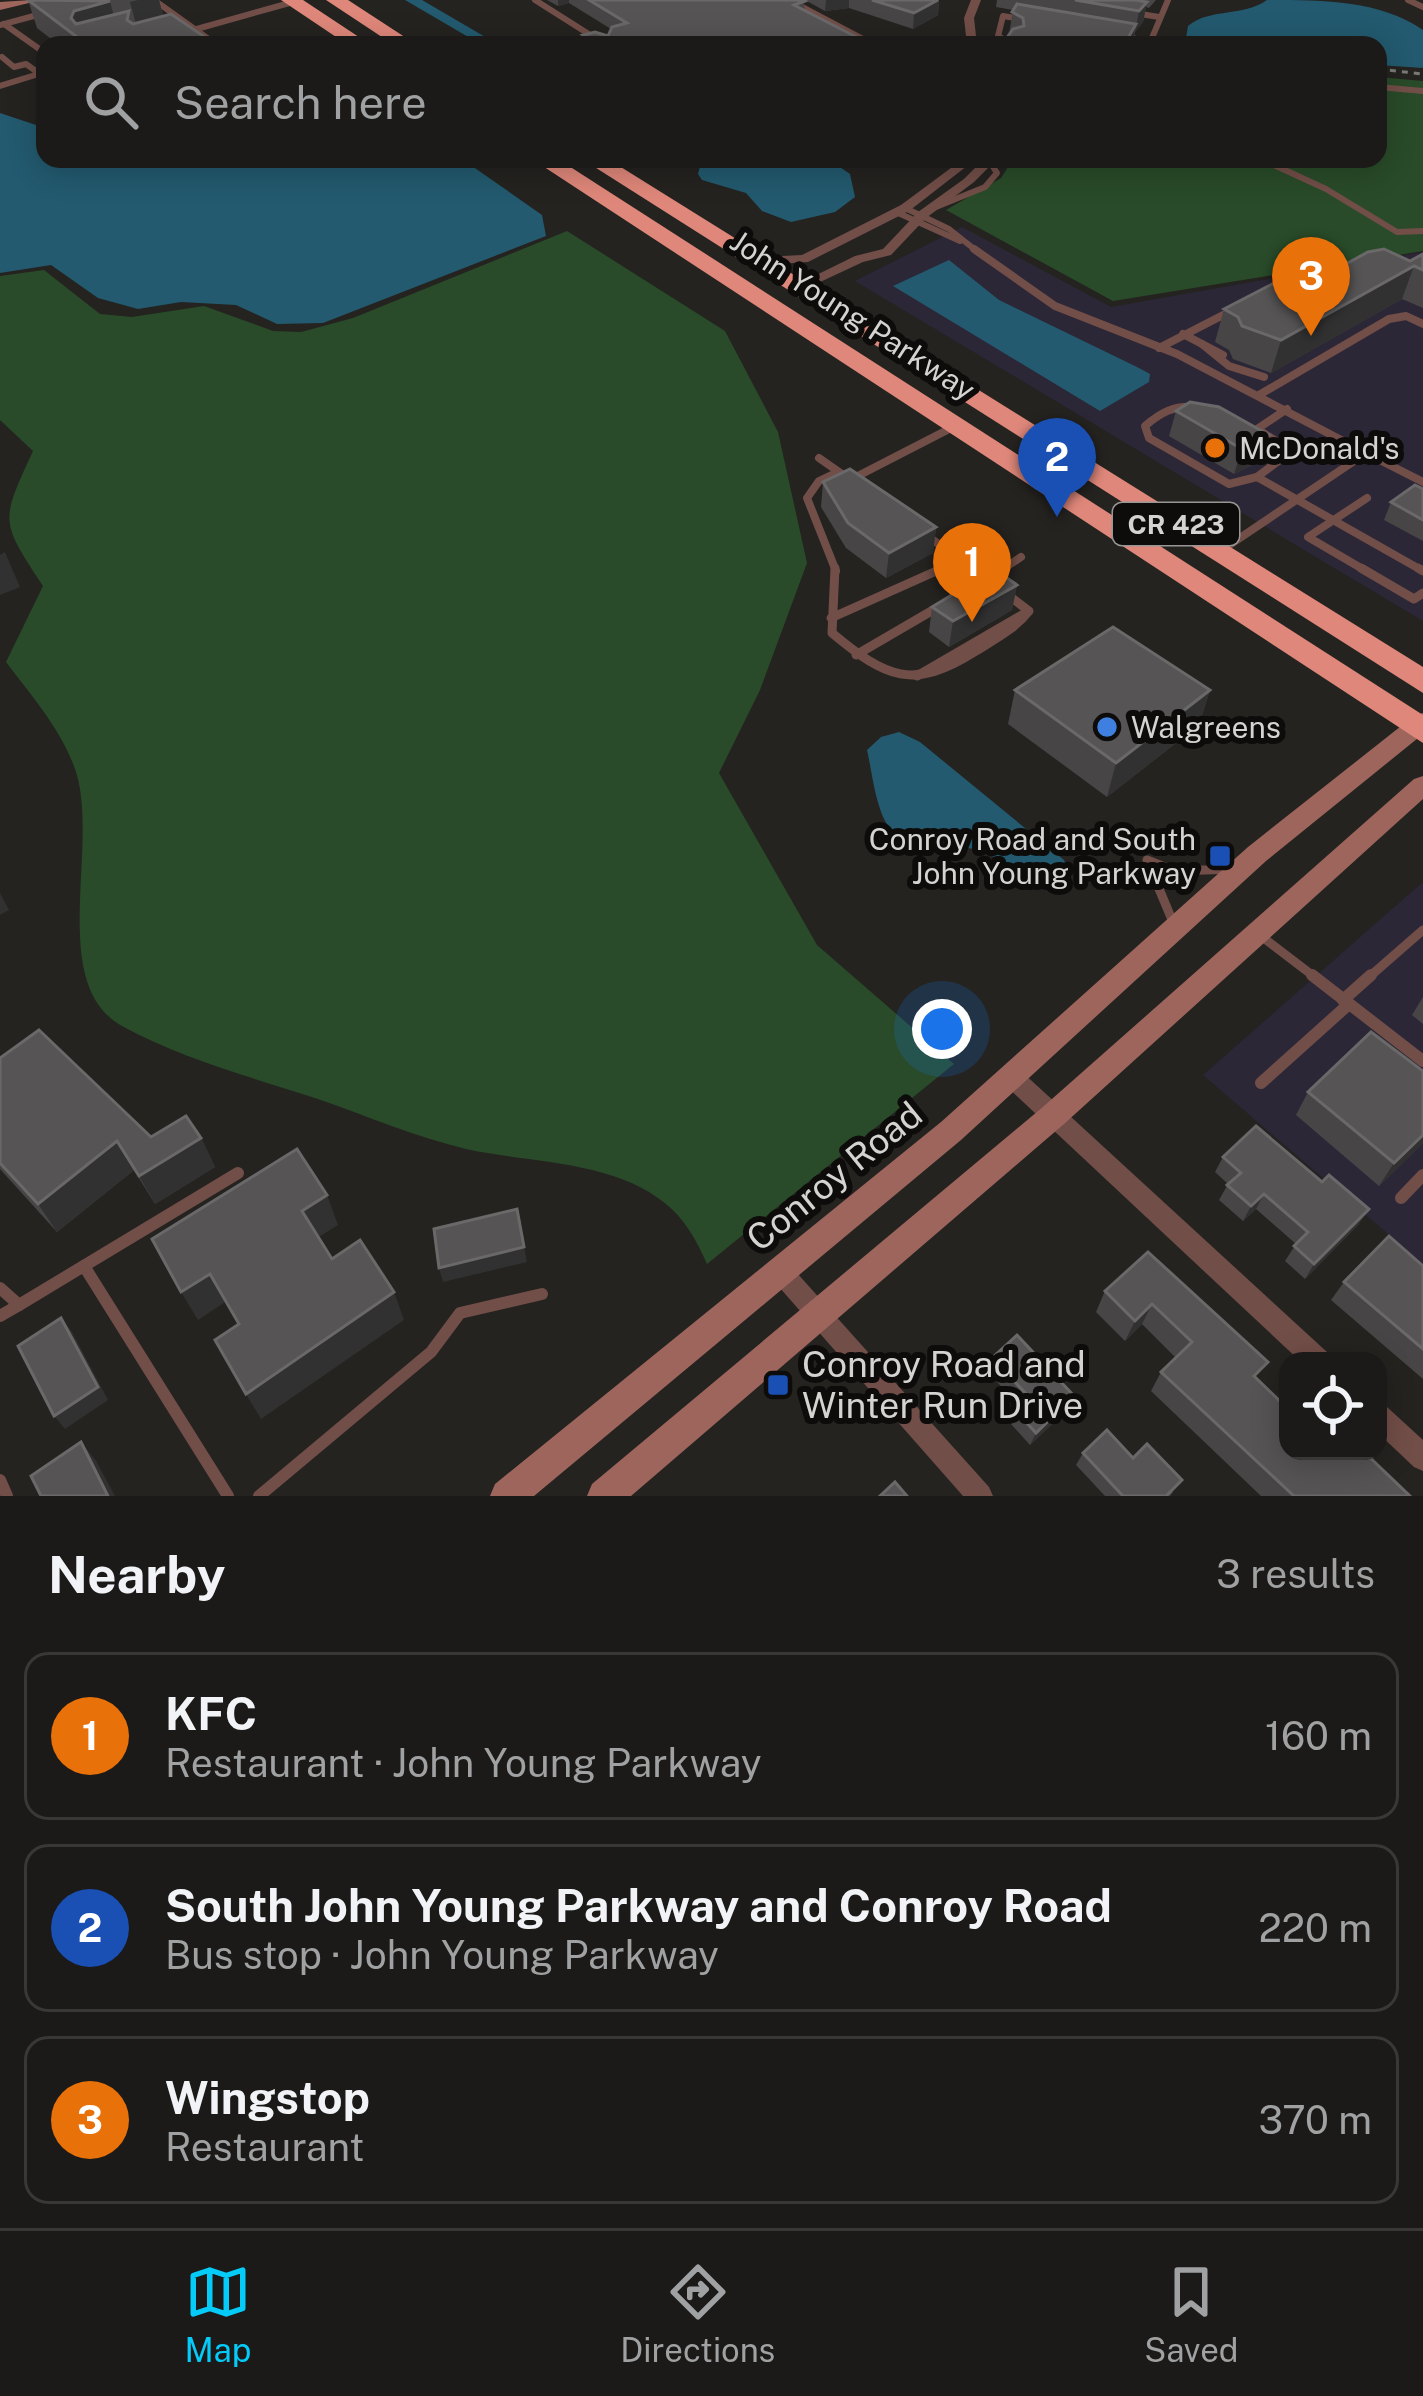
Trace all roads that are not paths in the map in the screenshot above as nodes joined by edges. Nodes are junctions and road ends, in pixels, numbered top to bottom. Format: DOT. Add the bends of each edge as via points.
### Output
graph roads {
  1 [pos="24,0"];
  2 [pos="154,0"];
  3 [pos="335,0"];
  4 [pos="535,0"];
  5 [pos="789,0"];
  6 [pos="976,0"];
  7 [pos="1168,0"];
  8 [pos="1408,0"];
  9 [pos="291,1"];
  10 [pos="0,6"];
  11 [pos="1423,7"];
  12 [pos="1116,10"];
  13 [pos="48,12"];
  14 [pos="1159,17"];
  15 [pos="180,19"];
  16 [pos="1024,20"];
  17 [pos="165,23"];
  18 [pos="1,24"];
  19 [pos="195,30"];
  20 [pos="1109,34"];
  21 [pos="177,35"];
  22 [pos="204,36"];
  23 [pos="347,36"];
  24 [pos="393,36"];
  25 [pos="592,36"];
  26 [pos="857,36"];
  27 [pos="971,36"];
  28 [pos="998,36"];
  29 [pos="1118,36"];
  30 [pos="1152,36"];
  31 [pos="36,47"];
  32 [pos="2,57"];
  33 [pos="36,72"];
  34 [pos="36,77"];
  35 [pos="0,86"];
  36 [pos="1387,88"];
  37 [pos="1423,91"];
  38 [pos="557,168"];
  39 [pos="607,168"];
  40 [pos="958,168"];
  41 [pos="982,168"];
  42 [pos="990,168"];
  43 [pos="1280,168"];
  44 [pos="579,182"];
  45 [pos="900,210"];
  46 [pos="923,216"];
  47 [pos="1423,230"];
  48 [pos="760,261"];
  49 [pos="798,287"];
  50 [pos="755,294"];
  51 [pos="1234,309"];
  52 [pos="851,320"];
  53 [pos="1423,324"];
  54 [pos="1184,334"];
  55 [pos="1202,344"];
  56 [pos="1160,348"];
  57 [pos="1223,355"];
  58 [pos="1252,371"];
  59 [pos="1264,377"];
  60 [pos="1277,384"];
  61 [pos="1259,395"];
  62 [pos="1287,409"];
  63 [pos="1208,410"];
  64 [pos="1158,414"];
  65 [pos="1195,421"];
  66 [pos="957,425"];
  67 [pos="1244,425"];
  68 [pos="1256,429"];
  69 [pos="1366,453"];
  70 [pos="819,458"];
  71 [pos="838,472"];
  72 [pos="1257,477"];
  73 [pos="850,481"];
  74 [pos="1423,482"];
  75 [pos="868,494"];
  76 [pos="1367,498"];
  77 [pos="1298,500"];
  78 [pos="1334,520"];
  79 [pos="923,533"];
  80 [pos="1219,552"];
  81 [pos="1022,557"];
  82 [pos="960,559"];
  83 [pos="1423,571"];
  84 [pos="987,579"];
  85 [pos="968,590"];
  86 [pos="1423,592"];
  87 [pos="949,601"];
  88 [pos="831,618"];
  89 [pos="856,656"];
  90 [pos="1423,682"];
  91 [pos="1421,726"];
  92 [pos="1423,785"];
  93 [pos="1240,869"];
  94 [pos="1175,928"];
  95 [pos="1423,930"];
  96 [pos="1255,932"];
  97 [pos="1346,1002"];
  98 [pos="1423,1061"];
  99 [pos="1013,1078"];
  100 [pos="1261,1083"];
  101 [pos="1054,1115"];
  102 [pos="238,1173"];
  103 [pos="1423,1175"];
  104 [pos="1401,1198"];
  105 [pos="84,1266"];
  106 [pos="780,1271"];
  107 [pos="0,1288"];
  108 [pos="542,1294"];
  109 [pos="19,1305"];
  110 [pos="820,1314"];
  111 [pos="0,1316"];
  112 [pos="1308,1352"];
  113 [pos="1387,1424"];
  114 [pos="1423,1458"];
  115 [pos="0,1480"];
  116 [pos="7,1496"];
  117 [pos="228,1496"];
  118 [pos="259,1496"];
  119 [pos="507,1496"];
  120 [pos="604,1496"];
  121 [pos="980,1496"];
  1 -- 10 [label="main road"];
  2 -- 15 [label="lane"];
  3 -- 24 [label="highway"];
  4 -- 25 [label="lane"];
  5 -- 26 [label="lane"];
  6 -- 27 [label="street"];
  7 -- 14 [label="lane"];
  8 -- 11 [label="lane"];
  9 -- 19 [label="lane"];
  9 -- 23 [label="highway"];
  12 -- 14 [label="lane"];
  13 -- 18 [label="lane"];
  14 -- 30 [label="lane"];
  15 -- 17 [label="lane"];
  15 -- 19 [label="lane"];
  16 -- 28 [label="lane" via="1003,16"];
  18 -- 31 [label="lane"];
  19 -- 21 [label="lane"];
  19 -- 22 [label="lane"];
  20 -- 29 [label="lane"];
  32 -- 33 [label="lane"];
  34 -- 35 [label="lane"];
  36 -- 37 [label="lane"];
  38 -- 44 [label="highway, John Young Parkway / CR 423"];
  39 -- 48 [label="highway, John Young Parkway / CR 423"];
  40 -- 45 [label="street"];
  41 -- 46 [label="street"];
  42 -- 46 [label="lane" via="996,179 985,188"];
  43 -- 47 [label="lane" via="1397,232"];
  44 -- 49 [label="highway" via="622,196 770,287"];
  44 -- 50 [label="highway, John Young Parkway / CR 423"];
  45 -- 46 [label="lane"];
  45 -- 48 [label="street" via="804,259"];
  46 -- 49 [label="street" via="887,252"];
  46 -- 56 [label="lane" via="1031,293"];
  48 -- 49 [label="highway, John Young Parkway / CR 423"];
  49 -- 52 [label="highway, John Young Parkway / CR 423"];
  50 -- 52 [label="highway" via="796,296"];
  50 -- 66 [label="highway, John Young Parkway / CR 423"];
  51 -- 54 [label="lane"];
  52 -- 80 [label="highway, John Young Parkway / CR 423"];
  53 -- 60 [label="lane" via="1388,319"];
  54 -- 55 [label="lane"];
  54 -- 56 [label="lane"];
  55 -- 57 [label="lane"];
  55 -- 59 [label="lane" via="1238,372"];
  56 -- 61 [label="lane"];
  58 -- 59 [label="lane"];
  59 -- 60 [label="lane"];
  60 -- 61 [label="lane"];
  61 -- 62 [label="lane"];
  62 -- 68 [label="lane"];
  62 -- 69 [label="lane"];
  63 -- 64 [label="lane" via="1184,405"];
  64 -- 65 [label="lane"];
  64 -- 72 [label="lane" via="1145,426 1149,438 1229,484"];
  66 -- 73 [label="lane"];
  66 -- 91 [label="highway, John Young Parkway / CR 423"];
  67 -- 68 [label="lane"];
  68 -- 72 [label="lane" via="1292,451"];
  69 -- 74 [label="lane"];
  69 -- 77 [label="lane"];
  70 -- 71 [label="lane"];
  71 -- 73 [label="lane"];
  71 -- 88 [label="lane" via="807,498 837,574"];
  72 -- 77 [label="lane"];
  73 -- 75 [label="lane"];
  76 -- 78 [label="lane"];
  77 -- 78 [label="lane"];
  77 -- 80 [label="lane"];
  78 -- 83 [label="lane"];
  78 -- 86 [label="lane" via="1308,537 1414,599"];
  79 -- 82 [label="lane"];
  80 -- 90 [label="highway, John Young Parkway / CR 423"];
  81 -- 84 [label="lane"];
  82 -- 84 [label="lane"];
  82 -- 88 [label="lane"];
  84 -- 85 [label="lane"];
  84 -- 89 [label="lane" via="1029,611 913,679 877,672"];
  87 -- 89 [label="lane"];
  88 -- 89 [label="lane" via="832,633"];
  91 -- 93 [label="main road, Conroy Road"];
  92 -- 96 [label="main road"];
  93 -- 94 [label="main road, Conroy Road"];
  93 -- 94 [label="lane" via="1174,871 1147,860"];
  94 -- 99 [label="main road, Conroy Road"];
  95 -- 97 [label="lane"];
  96 -- 97 [label="lane"];
  96 -- 101 [label="main road"];
  97 -- 98 [label="lane"];
  97 -- 100 [label="lane"];
  99 -- 101 [label="street"];
  99 -- 106 [label="main road, Conroy Road"];
  101 -- 110 [label="main road"];
  101 -- 112 [label="street"];
  102 -- 105 [label="lane"];
  103 -- 104 [label="lane"];
  105 -- 109 [label="lane"];
  105 -- 117 [label="lane"];
  106 -- 110 [label="street"];
  106 -- 119 [label="main road, Conroy Road"];
  107 -- 109 [label="lane"];
  108 -- 118 [label="lane" via="460,1313 431,1352"];
  109 -- 111 [label="lane"];
  110 -- 120 [label="main road"];
  110 -- 121 [label="street"];
  113 -- 114 [label="street"];
  115 -- 116 [label="lane"];
}
